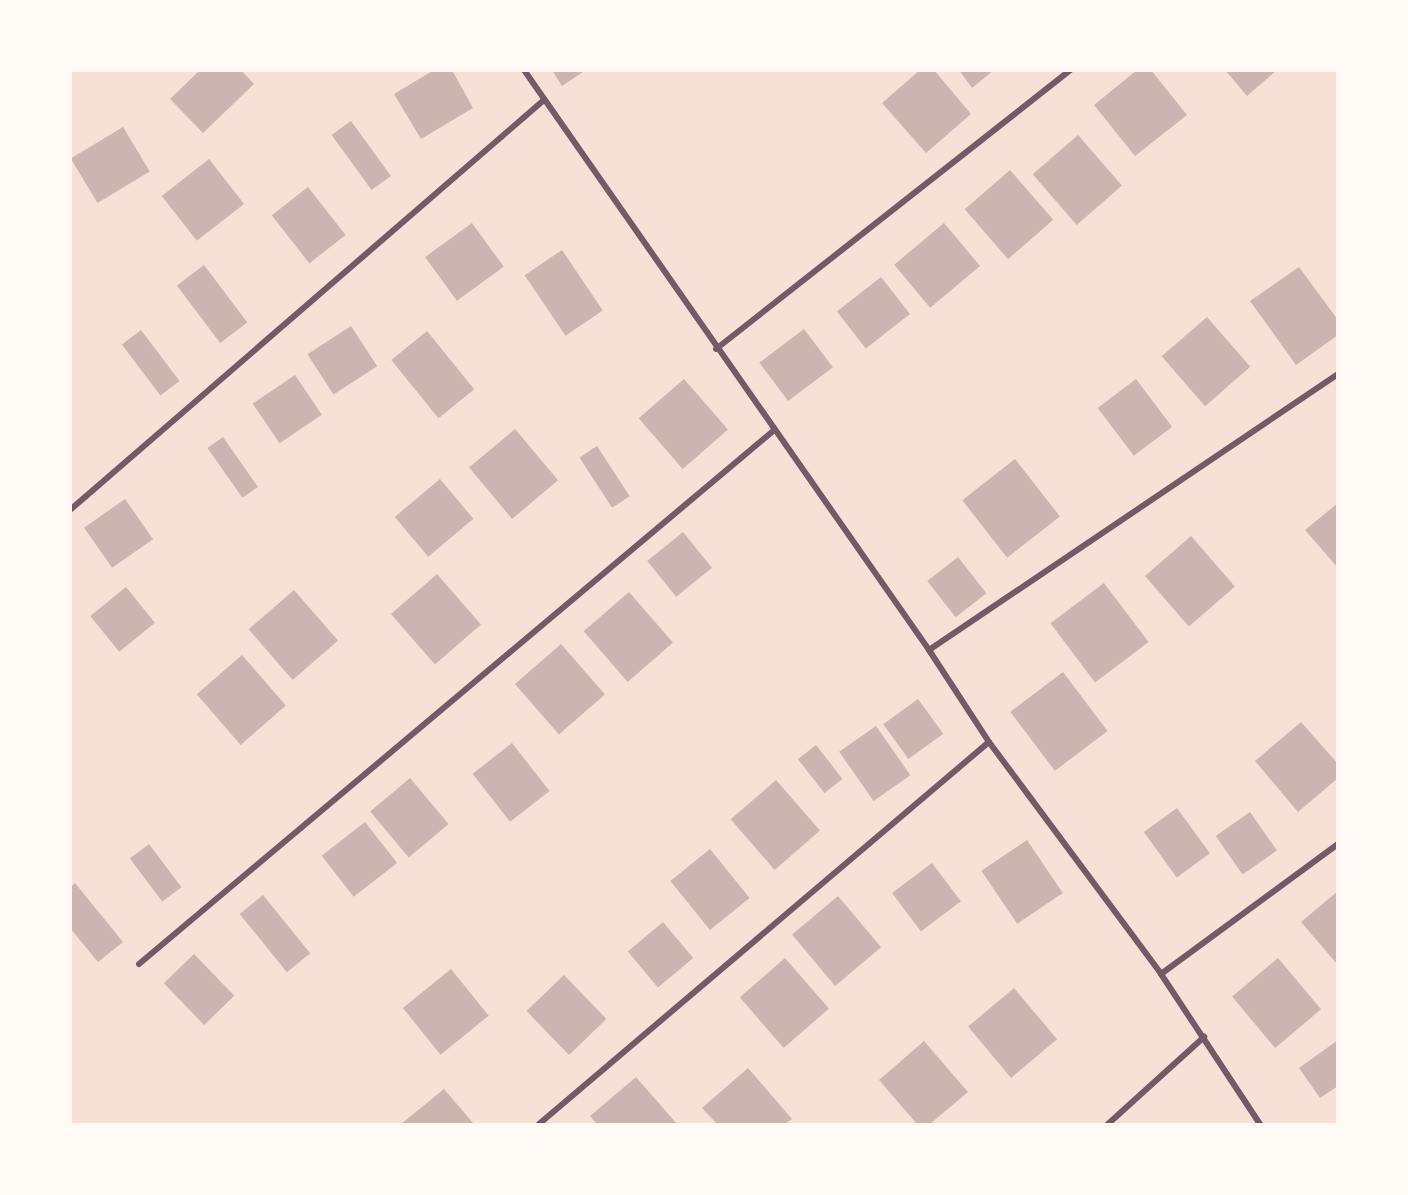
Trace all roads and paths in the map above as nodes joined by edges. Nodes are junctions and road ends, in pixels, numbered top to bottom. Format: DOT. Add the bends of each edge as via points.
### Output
graph roads {
  1 [pos="524,70"];
  2 [pos="1071,70"];
  3 [pos="544,100"];
  4 [pos="716,349"];
  5 [pos="1338,374"];
  6 [pos="773,431"];
  7 [pos="70,510"];
  8 [pos="929,650"];
  9 [pos="989,742"];
  10 [pos="1338,844"];
  11 [pos="139,964"];
  12 [pos="1161,974"];
  13 [pos="1204,1037"];
  14 [pos="538,1125"];
  15 [pos="1108,1125"];
  16 [pos="1260,1125"];
  1 -- 3 [label="street"];
  2 -- 4 [label="street"];
  3 -- 4 [label="street"];
  3 -- 7 [label="street"];
  4 -- 6 [label="street"];
  5 -- 8 [label="street"];
  6 -- 8 [label="street"];
  6 -- 11 [label="street"];
  8 -- 9 [label="street"];
  9 -- 12 [label="street"];
  9 -- 14 [label="street"];
  10 -- 12 [label="street"];
  12 -- 13 [label="street"];
  13 -- 15 [label="street"];
  13 -- 16 [label="street"];
}
